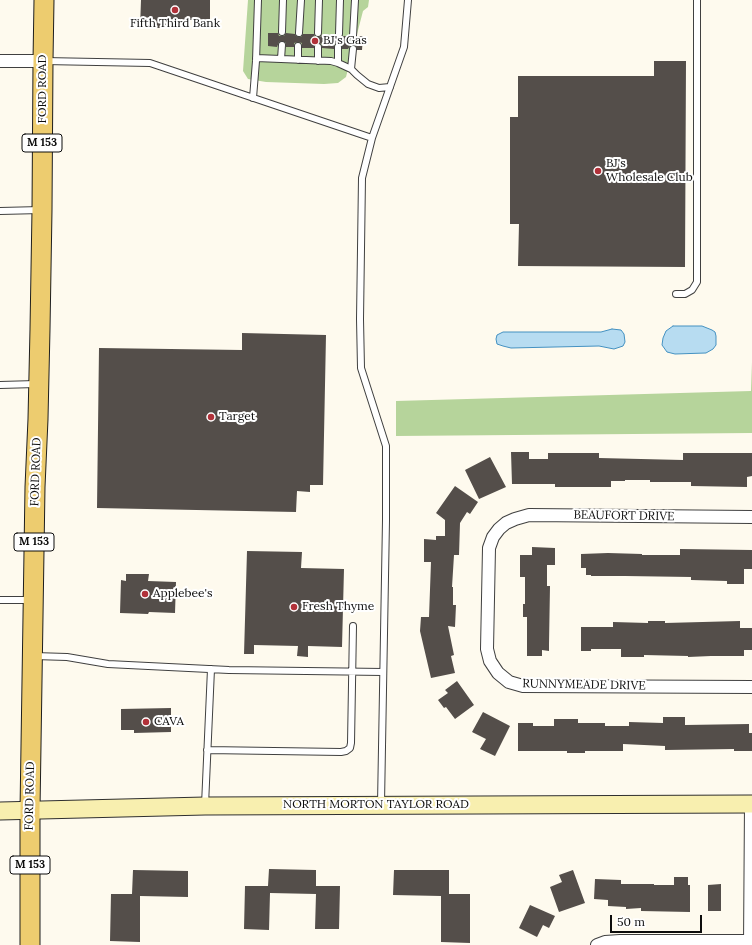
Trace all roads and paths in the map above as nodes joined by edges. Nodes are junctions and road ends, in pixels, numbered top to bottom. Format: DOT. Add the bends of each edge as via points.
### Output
graph roads {
  1 [pos="44,0"];
  2 [pos="258,0"];
  3 [pos="283,0"];
  4 [pos="300,0"];
  5 [pos="320,0"];
  6 [pos="340,0"];
  7 [pos="355,0"];
  8 [pos="408,0"];
  9 [pos="696,0"];
  10 [pos="282,32"];
  11 [pos="299,33"];
  12 [pos="318,33"];
  13 [pos="339,34"];
  14 [pos="353,36"];
  15 [pos="282,45"];
  16 [pos="298,46"];
  17 [pos="318,47"];
  18 [pos="338,47"];
  19 [pos="353,49"];
  20 [pos="256,58"];
  21 [pos="281,59"];
  22 [pos="298,60"];
  23 [pos="0,61"];
  24 [pos="43,61"];
  25 [pos="318,61"];
  26 [pos="338,63"];
  27 [pos="351,69"];
  28 [pos="390,87"];
  29 [pos="253,98"];
  30 [pos="372,138"];
  31 [pos="42,210"];
  32 [pos="0,211"];
  33 [pos="676,294"];
  34 [pos="39,384"];
  35 [pos="0,385"];
  36 [pos="752,517"];
  37 [pos="499,529"];
  38 [pos="0,600"];
  39 [pos="33,600"];
  40 [pos="353,626"];
  41 [pos="32,656"];
  42 [pos="211,669"];
  43 [pos="352,672"];
  44 [pos="383,672"];
  45 [pos="752,687"];
  46 [pos="207,750"];
  47 [pos="752,804"];
  48 [pos="381,805"];
  49 [pos="206,806"];
  50 [pos="0,810"];
  51 [pos="30,810"];
  52 [pos="750,943"];
  53 [pos="30,945"];
  54 [pos="596,945"];
  1 -- 24 [label="main road, FORD ROAD / M 153"];
  2 -- 20 [label="lane"];
  3 -- 10 [label="lane"];
  4 -- 11 [label="lane"];
  5 -- 12 [label="lane"];
  6 -- 13 [label="lane"];
  7 -- 14 [label="lane"];
  8 -- 28 [label="lane" via="404,47"];
  9 -- 33 [label="lane" via="696,282 692,290 685,294"];
  15 -- 21 [label="lane"];
  16 -- 22 [label="lane"];
  17 -- 25 [label="lane"];
  18 -- 26 [label="lane"];
  19 -- 27 [label="lane"];
  20 -- 21 [label="lane"];
  20 -- 29 [label="lane"];
  21 -- 22 [label="lane"];
  22 -- 25 [label="lane"];
  23 -- 24 [label="street"];
  24 -- 29 [label="lane" via="150,63"];
  24 -- 31 [label="main road, FORD ROAD / M 153"];
  25 -- 26 [label="lane"];
  26 -- 27 [label="lane"];
  27 -- 28 [label="lane" via="368,84 380,88"];
  28 -- 30 [label="lane"];
  29 -- 30 [label="lane"];
  30 -- 44 [label="lane" via="362,178 360,319 362,368 386,446"];
  31 -- 32 [label="lane"];
  31 -- 34 [label="main road, FORD ROAD / M 153"];
  34 -- 35 [label="lane"];
  34 -- 39 [label="main road, FORD ROAD / M 153"];
  36 -- 37 [label="street, BEAUFORT DRIVE" via="529,515 506,523"];
  37 -- 45 [label="street, RUNNYMEADE DRIVE" via="489,548 487,649 493,668 509,682 523,686"];
  38 -- 39 [label="lane"];
  39 -- 41 [label="main road, FORD ROAD / M 153"];
  40 -- 43 [label="lane"];
  41 -- 42 [label="lane" via="67,657 108,664"];
  41 -- 51 [label="main road, FORD ROAD / M 153"];
  42 -- 43 [label="lane"];
  42 -- 46 [label="lane"];
  43 -- 44 [label="lane"];
  43 -- 46 [label="lane" via="351,743 346,751"];
  44 -- 48 [label="lane"];
  46 -- 49 [label="lane"];
  47 -- 48 [label="street, NORTH MORTON TAYLOR ROAD"];
  47 -- 52 [label="street"];
  48 -- 49 [label="street, NORTH MORTON TAYLOR ROAD"];
  49 -- 51 [label="street, NORTH MORTON TAYLOR ROAD"];
  50 -- 51 [label="street, NORTH MORTON TAYLOR ROAD"];
  51 -- 53 [label="main road, FORD ROAD / M 153"];
  52 -- 54 [label="street" via="620,941"];
}
